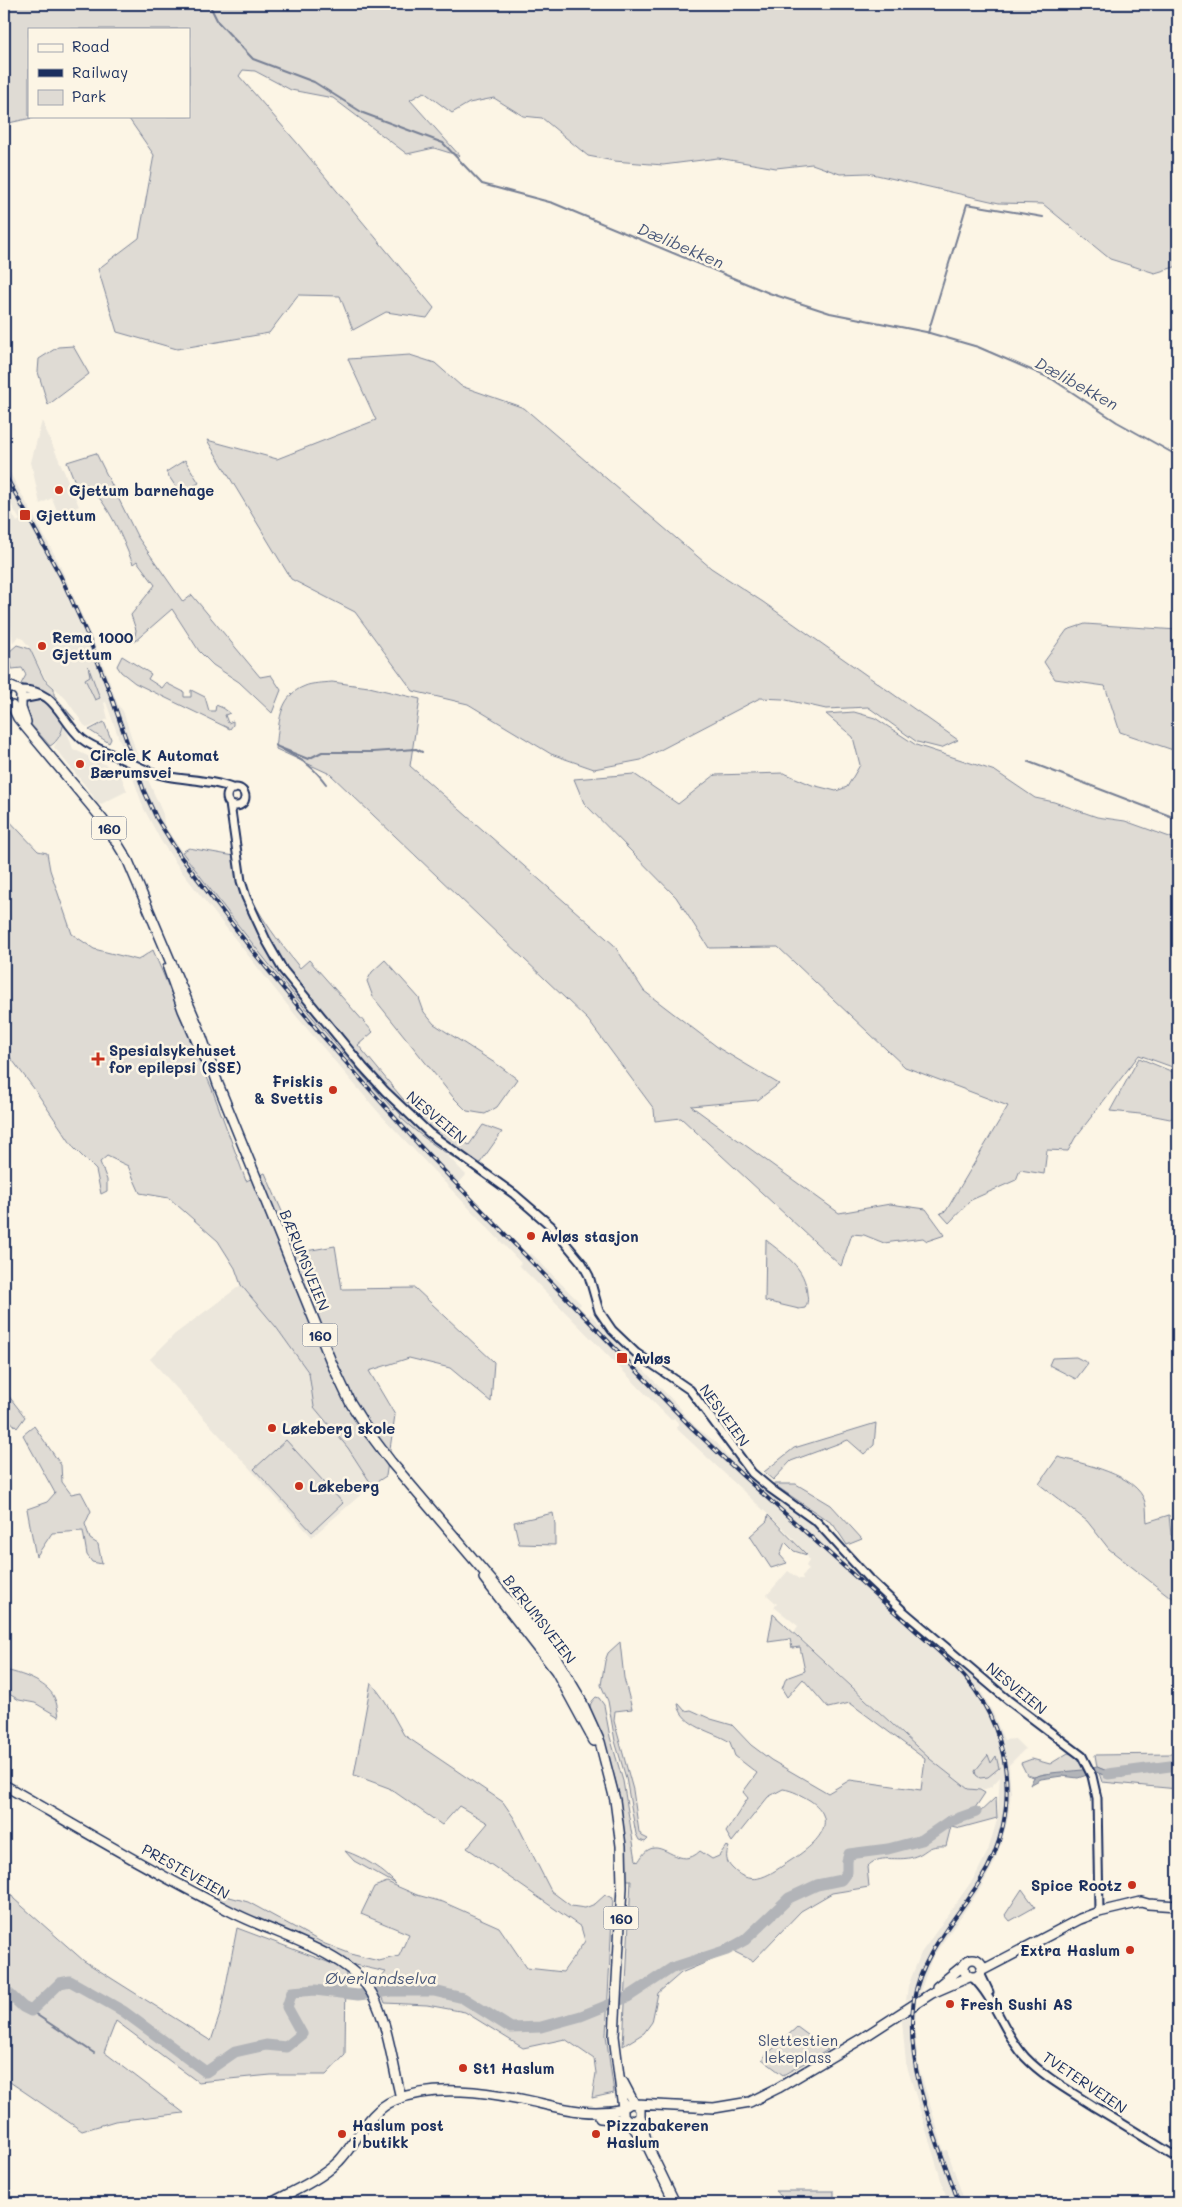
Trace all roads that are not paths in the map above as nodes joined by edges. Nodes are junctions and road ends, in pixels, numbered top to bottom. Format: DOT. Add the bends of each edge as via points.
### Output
graph roads {
  1 [pos="4,647"];
  2 [pos="4,691"];
  3 [pos="12,699"];
  4 [pos="216,784"];
  5 [pos="234,789"];
  6 [pos="228,795"];
  7 [pos="230,804"];
  8 [pos="241,805"];
  9 [pos="235,825"];
  10 [pos="4,1785"];
  11 [pos="1178,1906"];
  12 [pos="1102,1911"];
  13 [pos="1015,1952"];
  14 [pos="978,1961"];
  15 [pos="964,1966"];
  16 [pos="976,1975"];
  17 [pos="932,1993"];
  18 [pos="621,2078"];
  19 [pos="401,2098"];
  20 [pos="635,2104"];
  21 [pos="552,2106"];
  22 [pos="665,2107"];
  23 [pos="623,2108"];
  24 [pos="640,2116"];
  25 [pos="628,2121"];
  26 [pos="648,2147"];
  27 [pos="1178,2158"];
  28 [pos="271,2203"];
  29 [pos="675,2203"];
  1 -- 2 [label="main road, BÆRUMSVEIEN / 160"];
  1 -- 3 [label="main road, BÆRUMSVEIEN / 160" via="12,682"];
  2 -- 3 [label="main road, 160"];
  3 -- 4 [label="street, bridge" via="43,695 56,705 82,738 120,758 161,776"];
  3 -- 18 [label="main road, BÆRUMSVEIEN / 160" via="18,718 110,830 132,869 160,938 183,1010 218,1084 350,1402 380,1447 470,1557 556,1671 604,1759 615,1800 621,1846 622,1900 614,2036"];
  4 -- 5 [label="street"];
  4 -- 6 [label="street"];
  5 -- 6 [label="street"];
  5 -- 8 [label="street" via="241,789 245,795"];
  6 -- 7 [label="street"];
  7 -- 8 [label="street"];
  7 -- 9 [label="street, NESVEIEN"];
  8 -- 9 [label="street, NESVEIEN"];
  9 -- 12 [label="street, NESVEIEN" via="241,881 272,951 283,970 380,1085 429,1132 552,1226 586,1270 606,1323 636,1353 690,1390 752,1473 817,1522 879,1590 1008,1700 1082,1756 1092,1776 1097,1798"];
  10 -- 19 [label="main road, PRESTEVEIEN" via="186,1888 346,1966 372,1993 381,2016"];
  11 -- 12 [label="main road" via="1148,1904"];
  12 -- 13 [label="main road"];
  13 -- 14 [label="main road" via="997,1959"];
  13 -- 16 [label="main road"];
  14 -- 15 [label="main road" via="969,1960"];
  14 -- 16 [label="main road" via="982,1966"];
  15 -- 16 [label="main road" via="965,1973"];
  15 -- 17 [label="main road"];
  16 -- 17 [label="main road"];
  16 -- 27 [label="street, TVETERVEIEN" via="1017,2047 1040,2071"];
  17 -- 22 [label="main road" via="855,2043 757,2099 725,2107"];
  18 -- 20 [label="main road, BÆRUMSVEIEN / 160"];
  18 -- 23 [label="main road, BÆRUMSVEIEN / 160"];
  19 -- 21 [label="main road" via="462,2092 507,2096"];
  19 -- 28 [label="main road" via="377,2111 332,2167"];
  20 -- 22 [label="main road"];
  20 -- 23 [label="main road"];
  20 -- 24 [label="main road, 160" via="640,2109"];
  21 -- 23 [label="main road" via="589,2113"];
  21 -- 25 [label="main road" via="583,2118"];
  22 -- 24 [label="main road"];
  23 -- 25 [label="main road, 160" via="623,2115"];
  24 -- 25 [label="main road" via="635,2121"];
  24 -- 26 [label="main road, 160"];
  25 -- 26 [label="main road, 160"];
  26 -- 29 [label="main road, 160"];
}
